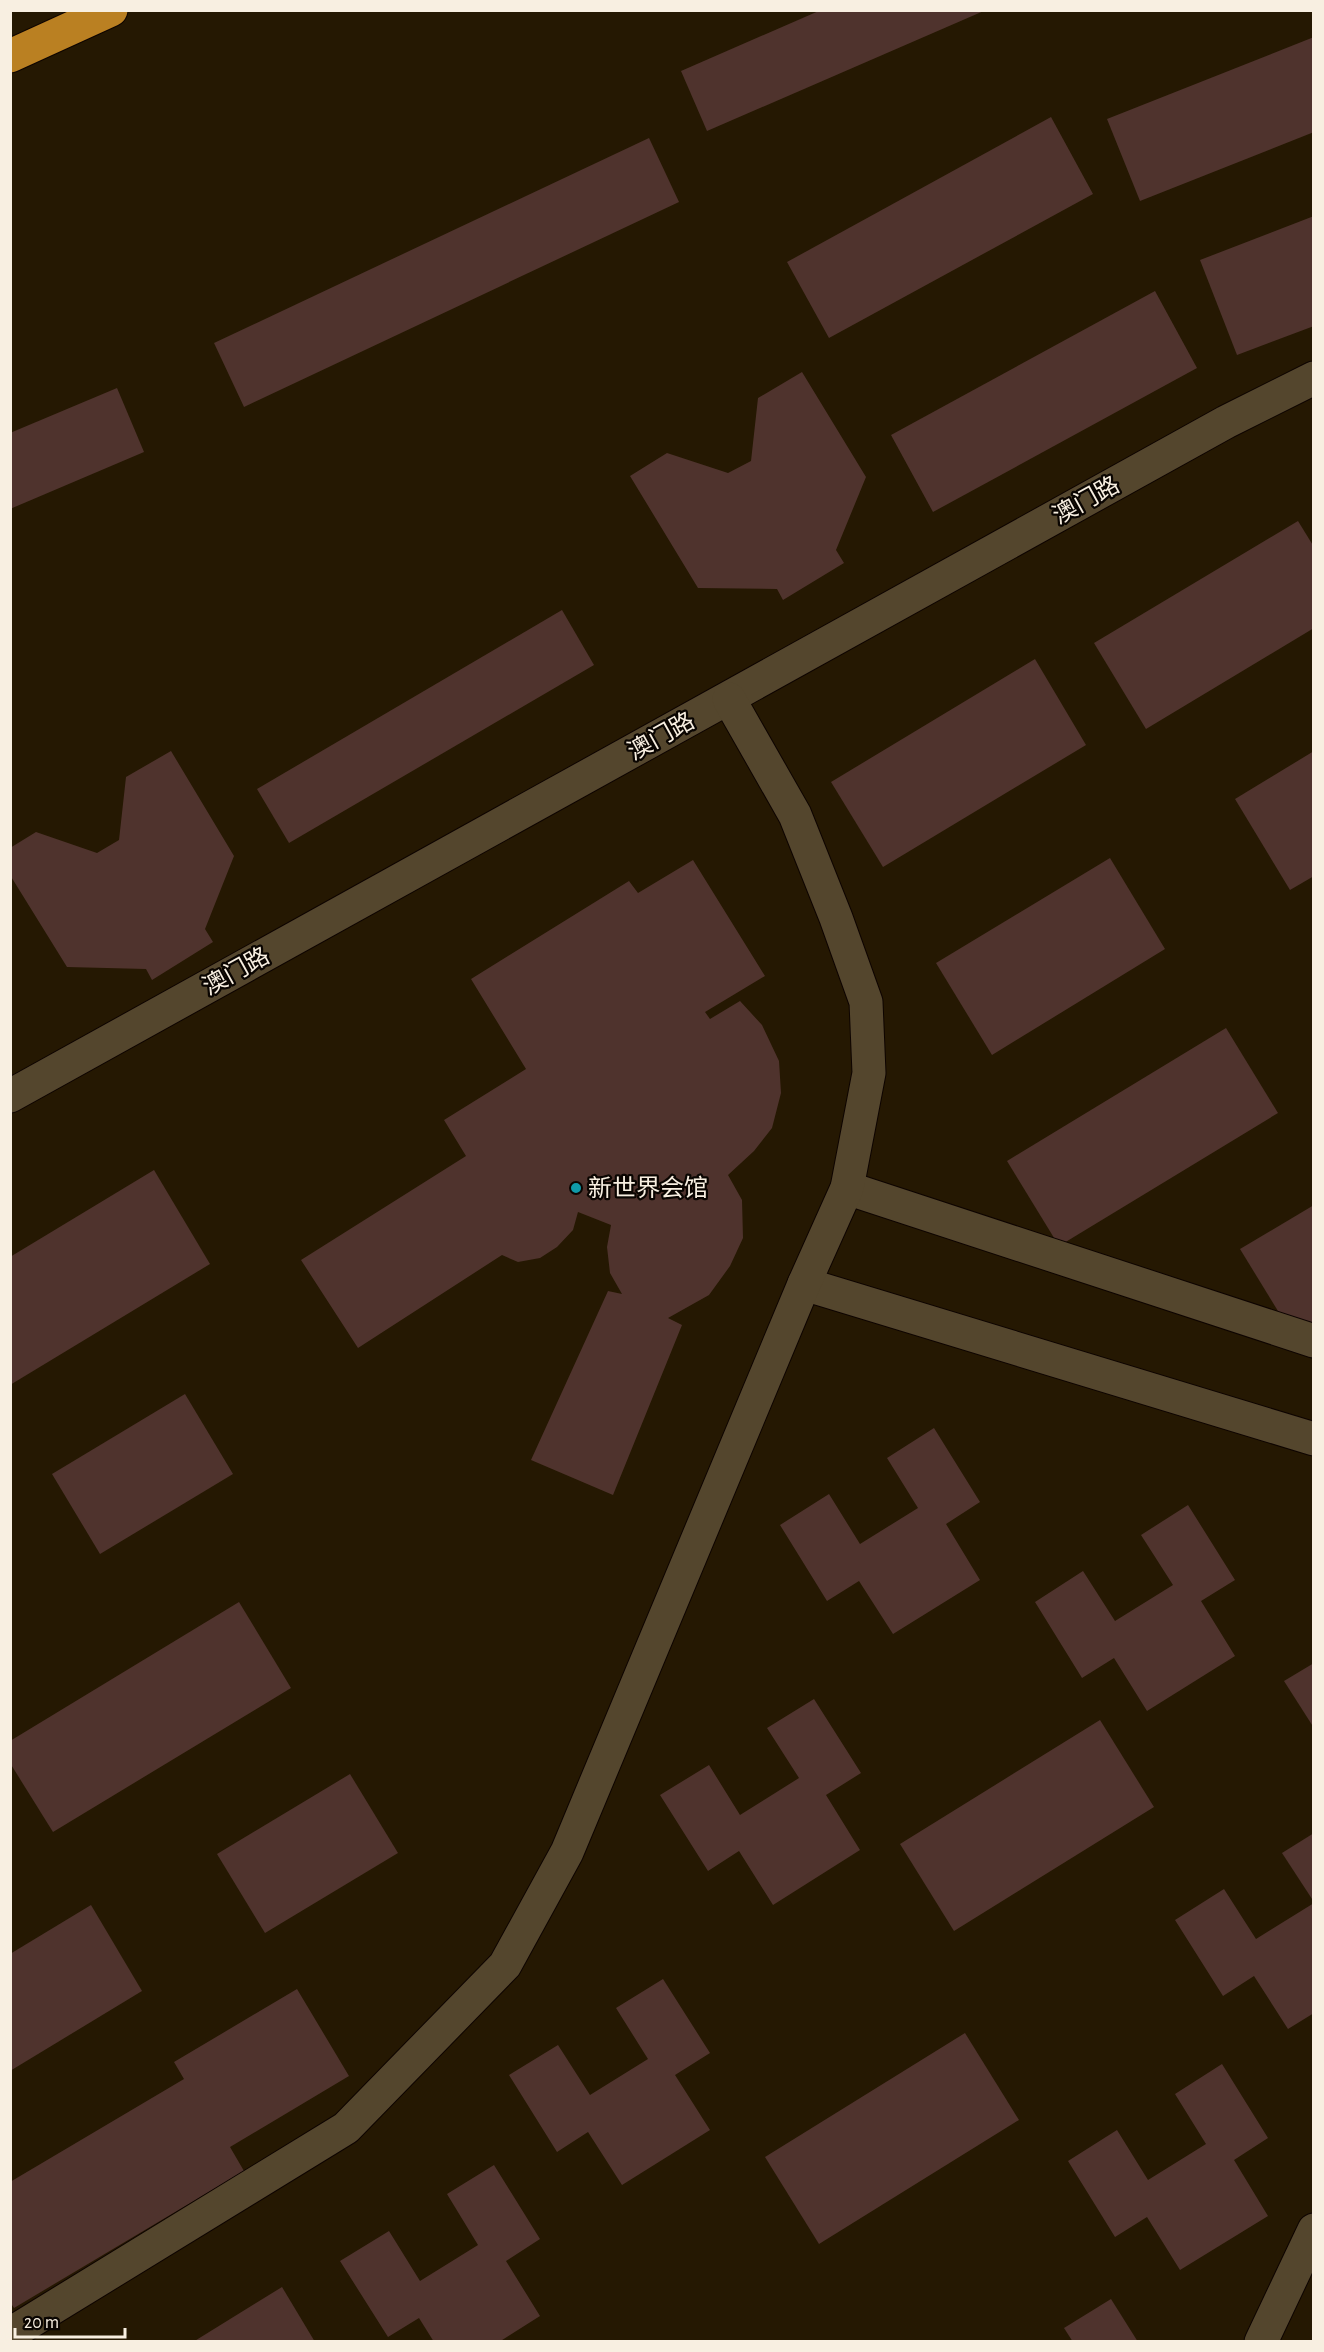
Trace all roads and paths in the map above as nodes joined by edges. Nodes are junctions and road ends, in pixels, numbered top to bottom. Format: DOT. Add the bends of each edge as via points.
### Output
graph roads {
  1 [pos="111,10"];
  2 [pos="10,56"];
  3 [pos="1314,378"];
  4 [pos="729,699"];
  5 [pos="10,1096"];
  6 [pos="847,1188"];
  7 [pos="804,1284"];
  8 [pos="1314,1341"];
  9 [pos="1314,1439"];
  10 [pos="1314,2230"];
  11 [pos="10,2334"];
  12 [pos="1261,2342"];
  1 -- 2 [label="highway"];
  3 -- 4 [label="street, 澳门路" via="1226,422"];
  4 -- 5 [label="street, 澳门路"];
  4 -- 6 [label="street" via="795,815 866,1002 869,1073"];
  6 -- 7 [label="street"];
  6 -- 8 [label="street"];
  7 -- 9 [label="street"];
  7 -- 11 [label="street" via="567,1852 505,1965 346,2128"];
  10 -- 12 [label="street"];
}
